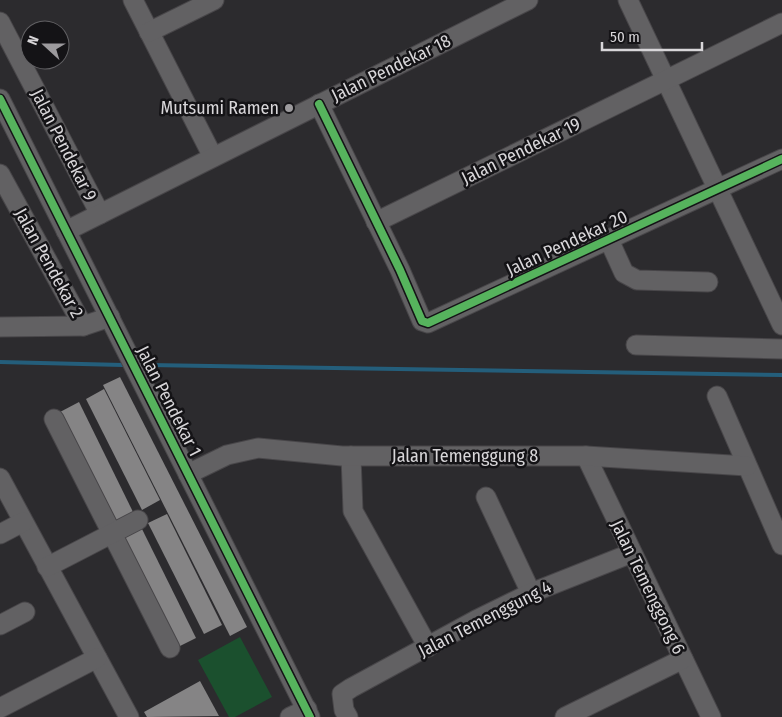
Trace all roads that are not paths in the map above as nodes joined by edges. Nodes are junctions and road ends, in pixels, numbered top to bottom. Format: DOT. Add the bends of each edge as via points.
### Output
graph roads {
  1 [pos="133,0"];
  2 [pos="214,0"];
  3 [pos="528,0"];
  4 [pos="628,0"];
  5 [pos="0,22"];
  6 [pos="782,23"];
  7 [pos="149,32"];
  8 [pos="667,80"];
  9 [pos="0,99"];
  10 [pos="319,104"];
  11 [pos="7,130"];
  12 [pos="213,157"];
  13 [pos="782,159"];
  14 [pos="0,174"];
  15 [pos="718,188"];
  16 [pos="100,214"];
  17 [pos="376,222"];
  18 [pos="66,231"];
  19 [pos="609,240"];
  20 [pos="708,282"];
  21 [pos="774,292"];
  22 [pos="110,317"];
  23 [pos="782,325"];
  24 [pos="84,326"];
  25 [pos="0,327"];
  26 [pos="636,344"];
  27 [pos="782,349"];
  28 [pos="717,396"];
  29 [pos="54,419"];
  30 [pos="351,456"];
  31 [pos="586,456"];
  32 [pos="747,466"];
  33 [pos="188,474"];
  34 [pos="0,478"];
  35 [pos="486,497"];
  36 [pos="138,520"];
  37 [pos="23,522"];
  38 [pos="0,534"];
  39 [pos="112,534"];
  40 [pos="782,545"];
  41 [pos="632,553"];
  42 [pos="47,567"];
  43 [pos="531,593"];
  44 [pos="25,612"];
  45 [pos="0,625"];
  46 [pos="428,647"];
  47 [pos="170,648"];
  48 [pos="97,658"];
  49 [pos="683,659"];
  50 [pos="0,708"];
  51 [pos="302,714"];
  52 [pos="129,717"];
  53 [pos="348,717"];
  54 [pos="564,717"];
  55 [pos="711,717"];
  1 -- 7 [label="street"];
  2 -- 7 [label="street"];
  3 -- 10 [label="street, Jalan Pendekar 18"];
  4 -- 8 [label="street"];
  5 -- 16 [label="street, Jalan Pendekar 9"];
  6 -- 8 [label="street, Jalan Pendekar 19"];
  7 -- 12 [label="street"];
  8 -- 15 [label="street"];
  8 -- 17 [label="street, Jalan Pendekar 19"];
  9 -- 11 [label="street, Jalan Pendekar 1"];
  10 -- 12 [label="street, Jalan Pendekar 18"];
  10 -- 17 [label="street"];
  11 -- 18 [label="street, Jalan Pendekar 1"];
  12 -- 16 [label="street, Jalan Pendekar 18"];
  13 -- 15 [label="street, Jalan Pendekar 20"];
  14 -- 24 [label="street, Jalan Pendekar 2"];
  15 -- 19 [label="street, Jalan Pendekar 20"];
  15 -- 21 [label="street"];
  16 -- 18 [label="street, Jalan Pendekar 18"];
  17 -- 19 [label="street, Jalan Pendekar 20" via="422,321 428,323"];
  18 -- 22 [label="street, Jalan Pendekar 1"];
  19 -- 20 [label="street" via="624,273 637,280"];
  21 -- 23 [label="street"];
  22 -- 24 [label="street"];
  22 -- 33 [label="street, Jalan Pendekar 1"];
  24 -- 25 [label="street"];
  26 -- 27 [label="street"];
  28 -- 32 [label="street"];
  29 -- 39 [label="street"];
  30 -- 31 [label="street, Jalan Temenggung 8"];
  30 -- 33 [label="street, Jalan Temenggung 8" via="258,448 227,455"];
  30 -- 46 [label="street" via="353,510"];
  31 -- 32 [label="street, Jalan Temenggung 8"];
  31 -- 41 [label="street, Jalan Temenggong 6"];
  32 -- 40 [label="street"];
  33 -- 51 [label="street, Jalan Pendekar 1"];
  34 -- 37 [label="street"];
  35 -- 43 [label="street"];
  36 -- 39 [label="street"];
  37 -- 38 [label="street"];
  37 -- 42 [label="street"];
  39 -- 42 [label="street"];
  39 -- 47 [label="street"];
  41 -- 43 [label="street, Jalan Temenggung 4"];
  41 -- 49 [label="street, Jalan Temenggong 6"];
  42 -- 48 [label="street"];
  43 -- 46 [label="street, Jalan Temenggung 4"];
  44 -- 45 [label="street"];
  46 -- 53 [label="street, Jalan Temenggung 4" via="342,694"];
  48 -- 50 [label="street"];
  48 -- 52 [label="street"];
  49 -- 54 [label="street"];
  49 -- 55 [label="street, Jalan Temenggong 6"];
}
